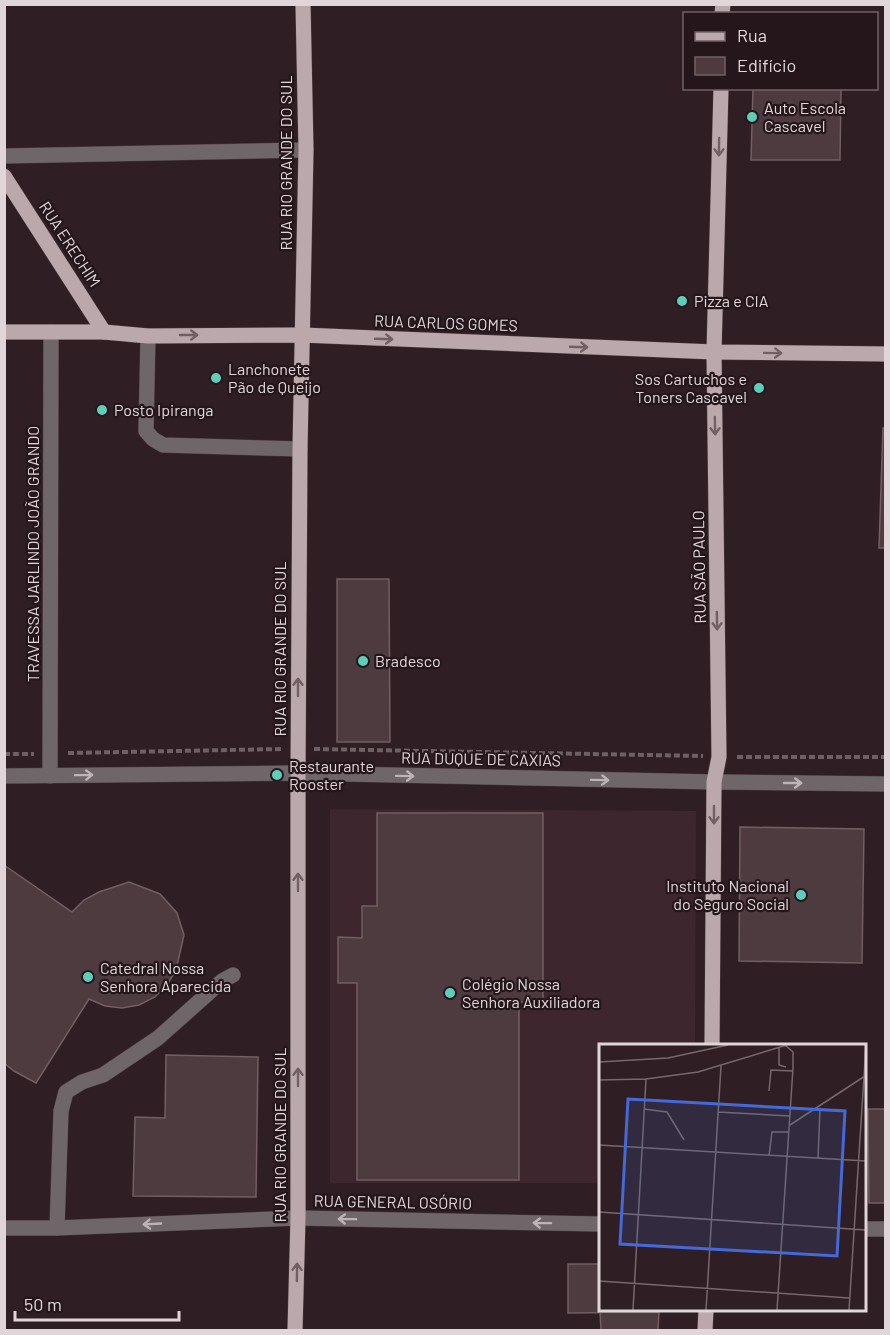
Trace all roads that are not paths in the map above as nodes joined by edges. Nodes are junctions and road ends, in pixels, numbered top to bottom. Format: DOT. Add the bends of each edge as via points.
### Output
graph roads {
  1 [pos="303,4"];
  2 [pos="721,90"];
  3 [pos="306,150"];
  4 [pos="4,156"];
  5 [pos="4,176"];
  6 [pos="4,332"];
  7 [pos="51,332"];
  8 [pos="104,332"];
  9 [pos="302,335"];
  10 [pos="148,336"];
  11 [pos="714,352"];
  12 [pos="885,354"];
  13 [pos="300,449"];
  14 [pos="298,773"];
  15 [pos="4,776"];
  16 [pos="50,776"];
  17 [pos="714,782"];
  18 [pos="885,784"];
  19 [pos="233,975"];
  20 [pos="712,1044"];
  21 [pos="298,1218"];
  22 [pos="599,1224"];
  23 [pos="4,1228"];
  24 [pos="57,1228"];
  25 [pos="866,1229"];
  26 [pos="885,1229"];
  27 [pos="706,1311"];
  28 [pos="295,1330"];
  29 [pos="705,1330"];
  1 -- 3 [label="main road, RUA RIO GRANDE DO SUL"];
  2 -- 11 [label="main road, RUA SÃO PAULO, one-way"];
  3 -- 4 [label="street"];
  3 -- 9 [label="main road, RUA RIO GRANDE DO SUL"];
  5 -- 8 [label="main road, RUA ERECHIM"];
  6 -- 7 [label="main road, RUA CARLOS GOMES"];
  7 -- 8 [label="main road, RUA CARLOS GOMES"];
  7 -- 16 [label="street, TRAVESSA JARLINDO JOÃO GRANDO"];
  8 -- 10 [label="main road, RUA CARLOS GOMES"];
  10 -- 9 [label="main road, RUA CARLOS GOMES, one-way"];
  9 -- 11 [label="main road, RUA CARLOS GOMES, one-way"];
  9 -- 13 [label="main road, RUA RIO GRANDE DO SUL"];
  10 -- 13 [label="street" via="146,431 153,439 163,445"];
  11 -- 12 [label="main road, RUA CARLOS GOMES, one-way"];
  11 -- 17 [label="main road, RUA SÃO PAULO, one-way" via="719,757"];
  14 -- 13 [label="main road, RUA RIO GRANDE DO SUL, one-way"];
  16 -- 14 [label="street, RUA DUQUE DE CAXIAS, one-way"];
  14 -- 17 [label="street, RUA DUQUE DE CAXIAS, one-way"];
  21 -- 14 [label="main road, RUA RIO GRANDE DO SUL, one-way"];
  15 -- 16 [label="street, RUA DUQUE DE CAXIAS"];
  17 -- 18 [label="street, RUA DUQUE DE CAXIAS, one-way"];
  17 -- 20 [label="main road, RUA SÃO PAULO, one-way"];
  19 -- 24 [label="street" via="158,1038 103,1075 66,1092 61,1111"];
  22 -- 21 [label="street, RUA GENERAL OSÓRIO, one-way"];
  21 -- 24 [label="street, RUA GENERAL OSÓRIO, one-way"];
  28 -- 21 [label="main road, RUA RIO GRANDE DO SUL, one-way"];
  23 -- 24 [label="street, RUA GENERAL OSÓRIO"];
  25 -- 26 [label="street"];
  27 -- 29 [label="main road"];
}
